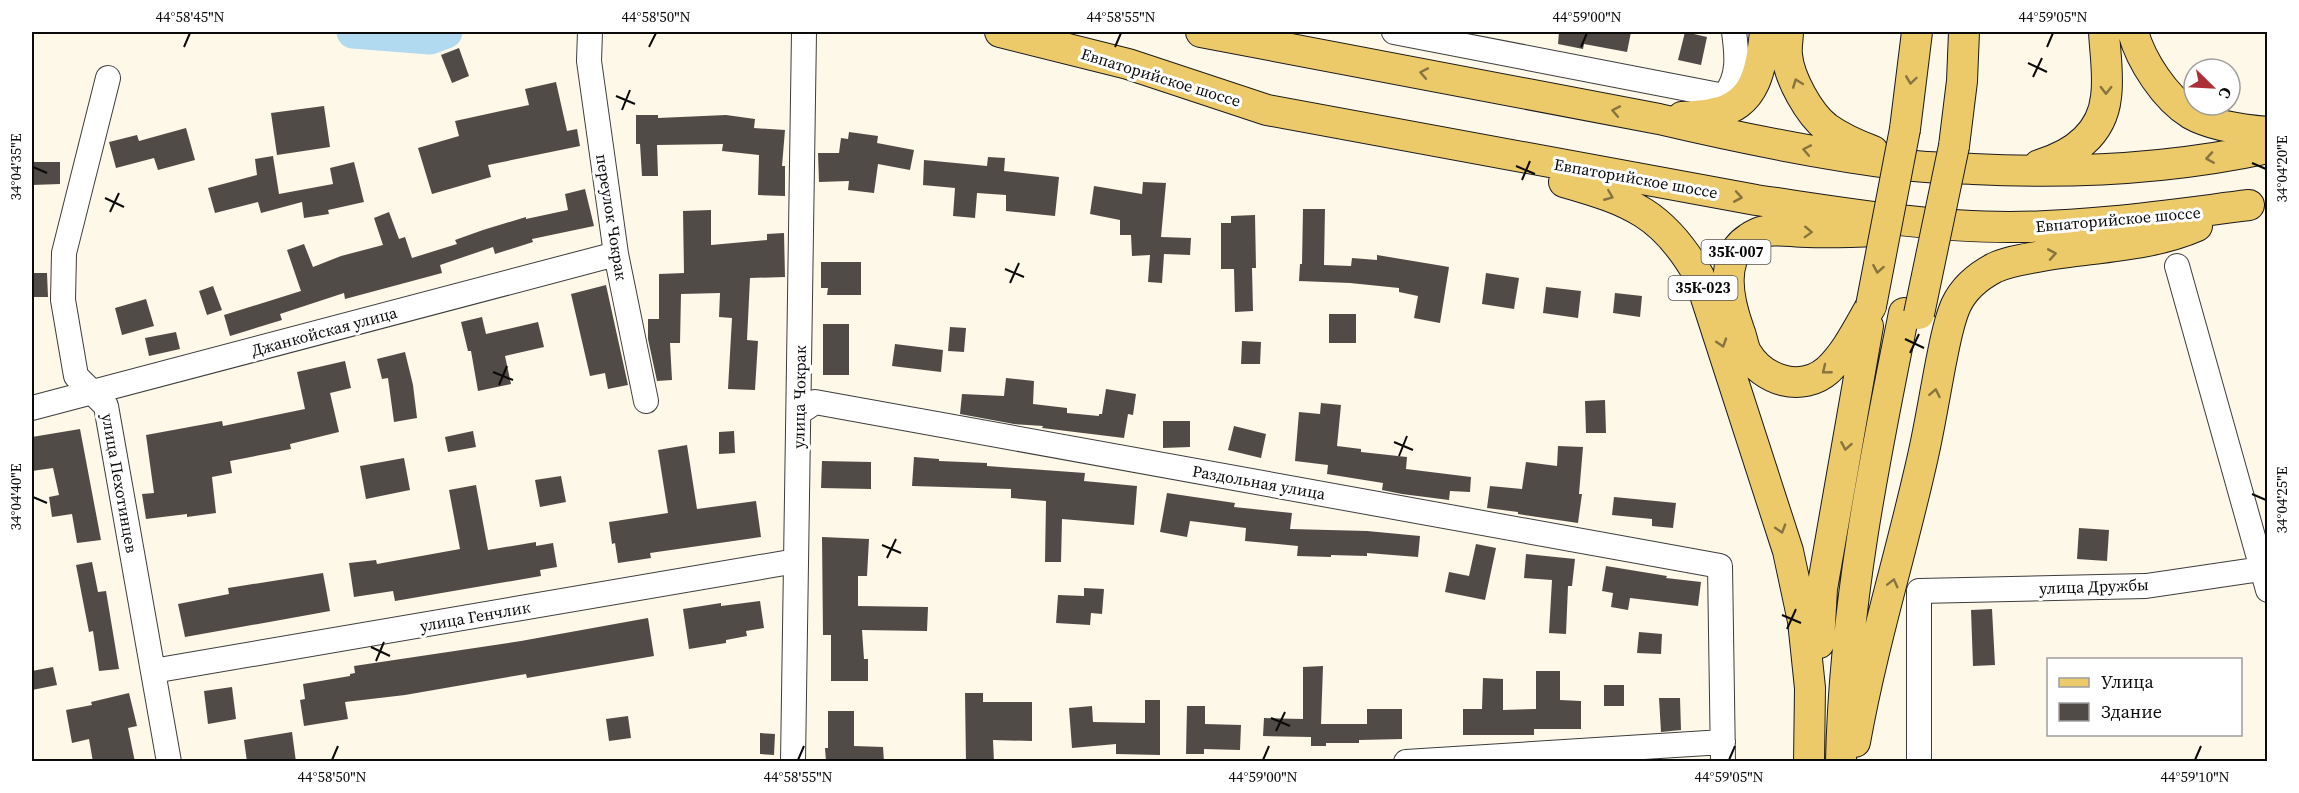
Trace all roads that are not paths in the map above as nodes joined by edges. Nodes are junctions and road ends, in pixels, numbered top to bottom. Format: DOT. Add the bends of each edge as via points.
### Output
graph roads {
  1 [pos="590,32"];
  2 [pos="804,32"];
  3 [pos="1000,32"];
  4 [pos="1201,32"];
  5 [pos="1394,32"];
  6 [pos="1734,32"];
  7 [pos="1765,32"];
  8 [pos="1788,32"];
  9 [pos="1917,32"];
  10 [pos="1948,32"];
  11 [pos="1964,32"];
  12 [pos="2104,32"];
  13 [pos="2133,32"];
  14 [pos="108,78"];
  15 [pos="1267,110"];
  16 [pos="1659,119"];
  17 [pos="2268,132"];
  18 [pos="1946,145"];
  19 [pos="2268,148"];
  20 [pos="1906,165"];
  21 [pos="2005,171"];
  22 [pos="2258,202"];
  23 [pos="2006,227"];
  24 [pos="616,254"];
  25 [pos="2177,266"];
  26 [pos="1872,306"];
  27 [pos="92,392"];
  28 [pos="646,401"];
  29 [pos="32,408"];
  30 [pos="800,412"];
  31 [pos="796,561"];
  32 [pos="2265,577"];
  33 [pos="153,671"];
  34 [pos="1723,752"];
  35 [pos="1850,755"];
  36 [pos="169,762"];
  37 [pos="793,762"];
  38 [pos="1406,762"];
  39 [pos="1809,762"];
  40 [pos="1814,762"];
  41 [pos="1919,762"];
  1 -- 24 [label="street, переулок Чокрак" via="589,61"];
  2 -- 30 [label="street, улица Чокрак"];
  3 -- 15 [label="main road, Евпаторийское шоссе" via="1128,64"];
  16 -- 4 [label="main road, one-way"];
  5 -- 6 [label="street" via="1724,96 1736,69"];
  7 -- 16 [label="main road" via="1761,68 1742,99 1715,114"];
  20 -- 8 [label="main road, one-way" via="1825,126 1798,89 1787,56"];
  9 -- 26 [label="main road, one-way, bridge" via="1905,129"];
  10 -- 18 [label="main road"];
  11 -- 18 [label="main road" via="1962,81"];
  12 -- 21 [label="main road, one-way" via="2106,97 2101,117 2090,135 2077,149 2055,160"];
  13 -- 17 [label="main road" via="2144,62 2167,92 2191,114 2233,128"];
  14 -- 27 [label="street, улица Пехотинцев" via="64,253 63,300 76,376"];
  15 -- 23 [label="main road, Евпаторийское шоссе, one-way" via="1756,200 1916,222"];
  15 -- 39 [label="main road, 35К-023, one-way" via="1603,193 1641,210 1684,250 1699,276 1788,551 1803,621 1809,677"];
  20 -- 16 [label="main road, one-way" via="1742,138"];
  18 -- 35 [label="main road" via="1871,481 1845,667"];
  19 -- 21 [label="main road, one-way" via="2122,169"];
  20 -- 21 [label="main road"];
  22 -- 23 [label="main road, Евпаторийское шоссе" via="2108,223"];
  35 -- 22 [label="main road, one-way" via="1906,531 1948,329 1965,289 1996,267 2185,232"];
  26 -- 23 [label="main road, 35К-007, one-way" via="1843,354 1826,371 1811,380 1785,382 1769,375 1746,352 1734,316 1728,280 1730,266 1748,238 1765,231 1833,233"];
  24 -- 27 [label="street, Джанкойская улица"];
  24 -- 28 [label="street, переулок Чокрак"];
  25 -- 32 [label="street"];
  26 -- 40 [label="main road, one-way" via="1822,589"];
  27 -- 29 [label="street, Джанкойская улица"];
  27 -- 33 [label="street, улица Пехотинцев" via="106,406"];
  30 -- 31 [label="street, улица Чокрак"];
  30 -- 34 [label="street, Раздольная улица" via="815,402 1720,566"];
  31 -- 33 [label="street, улица Генчлик"];
  31 -- 37 [label="street, улица Чокрак"];
  32 -- 41 [label="street, улица Дружбы" via="2146,586 1919,591"];
  33 -- 36 [label="street, улица Пехотинцев"];
  34 -- 38 [label="street"];
}
